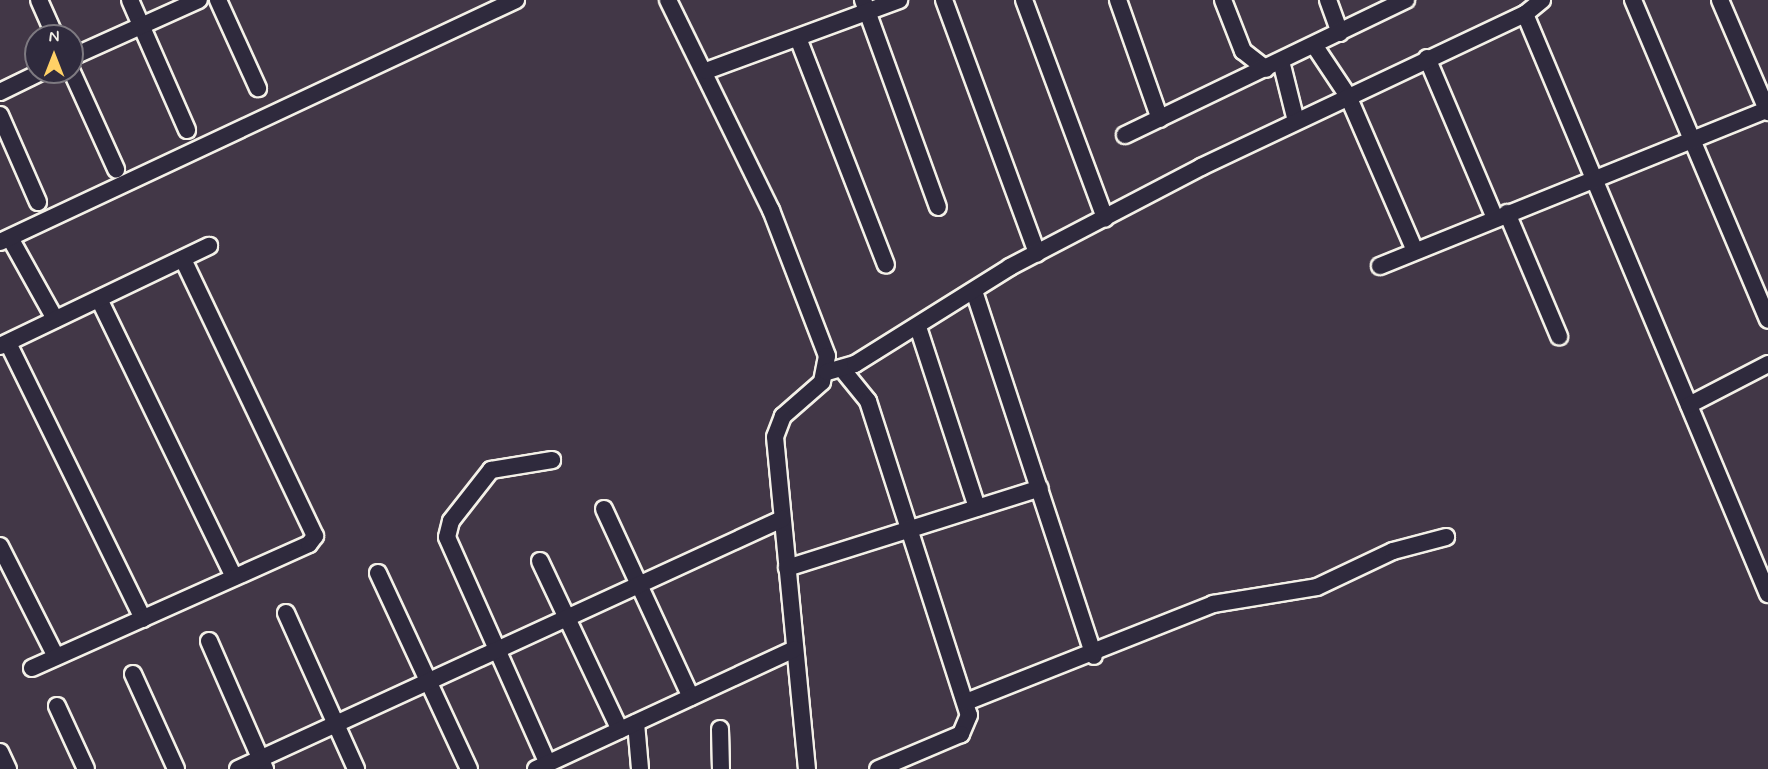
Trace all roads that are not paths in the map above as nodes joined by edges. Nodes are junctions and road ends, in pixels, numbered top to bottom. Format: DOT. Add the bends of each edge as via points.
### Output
graph roads {
  1 [pos="39,0"];
  2 [pos="130,0"];
  3 [pos="199,0"];
  4 [pos="218,0"];
  5 [pos="516,0"];
  6 [pos="668,0"];
  7 [pos="900,0"];
  8 [pos="944,0"];
  9 [pos="1024,0"];
  10 [pos="1118,0"];
  11 [pos="1223,0"];
  12 [pos="1328,0"];
  13 [pos="1406,0"];
  14 [pos="1542,0"];
  15 [pos="1634,0"];
  16 [pos="1720,0"];
  17 [pos="865,6"];
  18 [pos="1525,14"];
  19 [pos="50,24"];
  20 [pos="141,26"];
  21 [pos="1340,33"];
  22 [pos="798,38"];
  23 [pos="1314,45"];
  24 [pos="84,52"];
  25 [pos="1427,58"];
  26 [pos="1273,65"];
  27 [pos="706,71"];
  28 [pos="24,80"];
  29 [pos="77,84"];
  30 [pos="258,88"];
  31 [pos="0,92"];
  32 [pos="1348,96"];
  33 [pos="1768,110"];
  34 [pos="0,115"];
  35 [pos="1160,118"];
  36 [pos="1296,121"];
  37 [pos="187,130"];
  38 [pos="1125,135"];
  39 [pos="1692,139"];
  40 [pos="116,169"];
  41 [pos="1595,177"];
  42 [pos="38,202"];
  43 [pos="938,207"];
  44 [pos="1501,215"];
  45 [pos="1105,218"];
  46 [pos="5,240"];
  47 [pos="209,246"];
  48 [pos="1415,251"];
  49 [pos="1037,253"];
  50 [pos="183,259"];
  51 [pos="886,265"];
  52 [pos="1380,266"];
  53 [pos="974,291"];
  54 [pos="99,299"];
  55 [pos="55,319"];
  56 [pos="1768,320"];
  57 [pos="918,327"];
  58 [pos="1559,336"];
  59 [pos="4,344"];
  60 [pos="1768,364"];
  61 [pos="835,370"];
  62 [pos="1689,405"];
  63 [pos="552,460"];
  64 [pos="1040,488"];
  65 [pos="976,508"];
  66 [pos="604,509"];
  67 [pos="782,519"];
  68 [pos="910,529"];
  69 [pos="1446,537"];
  70 [pos="0,546"];
  71 [pos="540,561"];
  72 [pos="787,568"];
  73 [pos="378,573"];
  74 [pos="234,578"];
  75 [pos="640,586"];
  76 [pos="1768,594"];
  77 [pos="286,613"];
  78 [pos="143,618"];
  79 [pos="567,618"];
  80 [pos="209,641"];
  81 [pos="794,649"];
  82 [pos="496,650"];
  83 [pos="1094,656"];
  84 [pos="56,657"];
  85 [pos="32,668"];
  86 [pos="133,674"];
  87 [pos="427,681"];
  88 [pos="691,697"];
  89 [pos="966,702"];
  90 [pos="57,706"];
  91 [pos="336,723"];
  92 [pos="636,723"];
  93 [pos="720,729"];
  94 [pos="620,730"];
  95 [pos="0,752"];
  96 [pos="263,764"];
  97 [pos="542,766"];
  98 [pos="8,769"];
  99 [pos="87,769"];
  100 [pos="176,769"];
  101 [pos="238,769"];
  102 [pos="356,769"];
  103 [pos="468,769"];
  104 [pos="640,769"];
  105 [pos="721,769"];
  106 [pos="807,769"];
  107 [pos="878,769"];
  1 -- 19 [label="street"];
  2 -- 20 [label="street"];
  3 -- 20 [label="street"];
  4 -- 30 [label="street"];
  5 -- 46 [label="street"];
  6 -- 27 [label="street"];
  7 -- 17 [label="street"];
  8 -- 49 [label="street"];
  9 -- 45 [label="street"];
  10 -- 35 [label="street"];
  11 -- 26 [label="street" via="1243,51"];
  12 -- 21 [label="street"];
  13 -- 21 [label="street"];
  14 -- 18 [label="street"];
  15 -- 39 [label="street"];
  16 -- 33 [label="street"];
  17 -- 22 [label="street"];
  17 -- 43 [label="street"];
  18 -- 25 [label="street"];
  18 -- 41 [label="street"];
  20 -- 24 [label="street"];
  20 -- 37 [label="street"];
  21 -- 23 [label="street"];
  22 -- 27 [label="street"];
  22 -- 51 [label="street"];
  23 -- 26 [label="street"];
  23 -- 32 [label="street"];
  25 -- 32 [label="street"];
  25 -- 44 [label="street"];
  26 -- 35 [label="street"];
  26 -- 36 [label="street"];
  27 -- 61 [label="street" via="771,210"];
  28 -- 31 [label="street"];
  29 -- 40 [label="street"];
  32 -- 36 [label="street"];
  32 -- 48 [label="street"];
  33 -- 39 [label="street"];
  34 -- 42 [label="street"];
  35 -- 38 [label="street"];
  36 -- 45 [label="street"];
  39 -- 41 [label="street"];
  39 -- 56 [label="street"];
  41 -- 44 [label="street"];
  41 -- 62 [label="street"];
  44 -- 48 [label="street"];
  44 -- 58 [label="street"];
  45 -- 49 [label="street"];
  46 -- 55 [label="street"];
  47 -- 50 [label="street"];
  48 -- 52 [label="street"];
  49 -- 53 [label="street"];
  50 -- 54 [label="street"];
  50 -- 74 [label="street" via="315,531 309,544"];
  53 -- 57 [label="street"];
  53 -- 64 [label="street"];
  54 -- 55 [label="street"];
  54 -- 74 [label="street"];
  55 -- 59 [label="street"];
  57 -- 61 [label="street"];
  57 -- 65 [label="street"];
  59 -- 78 [label="street"];
  60 -- 62 [label="street"];
  61 -- 67 [label="street" via="776,429"];
  61 -- 68 [label="street" via="868,401"];
  62 -- 76 [label="street"];
  63 -- 82 [label="street" via="490,470 448,528 447,545"];
  64 -- 65 [label="street"];
  64 -- 83 [label="street"];
  65 -- 68 [label="street"];
  66 -- 75 [label="street"];
  67 -- 72 [label="street"];
  67 -- 75 [label="street"];
  68 -- 72 [label="street"];
  68 -- 89 [label="street"];
  69 -- 83 [label="street" via="1393,551 1317,587 1213,604"];
  70 -- 84 [label="street"];
  71 -- 79 [label="street"];
  72 -- 81 [label="street"];
  73 -- 87 [label="street"];
  74 -- 78 [label="street"];
  75 -- 79 [label="street"];
  75 -- 88 [label="street"];
  77 -- 91 [label="street"];
  78 -- 84 [label="street"];
  79 -- 82 [label="street"];
  79 -- 94 [label="street"];
  80 -- 96 [label="street"];
  81 -- 88 [label="street"];
  81 -- 106 [label="street"];
  82 -- 87 [label="street"];
  82 -- 97 [label="street"];
  83 -- 89 [label="street"];
  84 -- 85 [label="street"];
  86 -- 100 [label="street"];
  87 -- 91 [label="street"];
  87 -- 103 [label="street"];
  88 -- 92 [label="street"];
  89 -- 107 [label="street" via="969,724 961,734"];
  90 -- 99 [label="street"];
  91 -- 96 [label="street"];
  91 -- 102 [label="street"];
  92 -- 94 [label="street"];
  92 -- 104 [label="street"];
  93 -- 105 [label="street"];
  94 -- 97 [label="street"];
  95 -- 98 [label="street"];
  96 -- 101 [label="street"];
}
